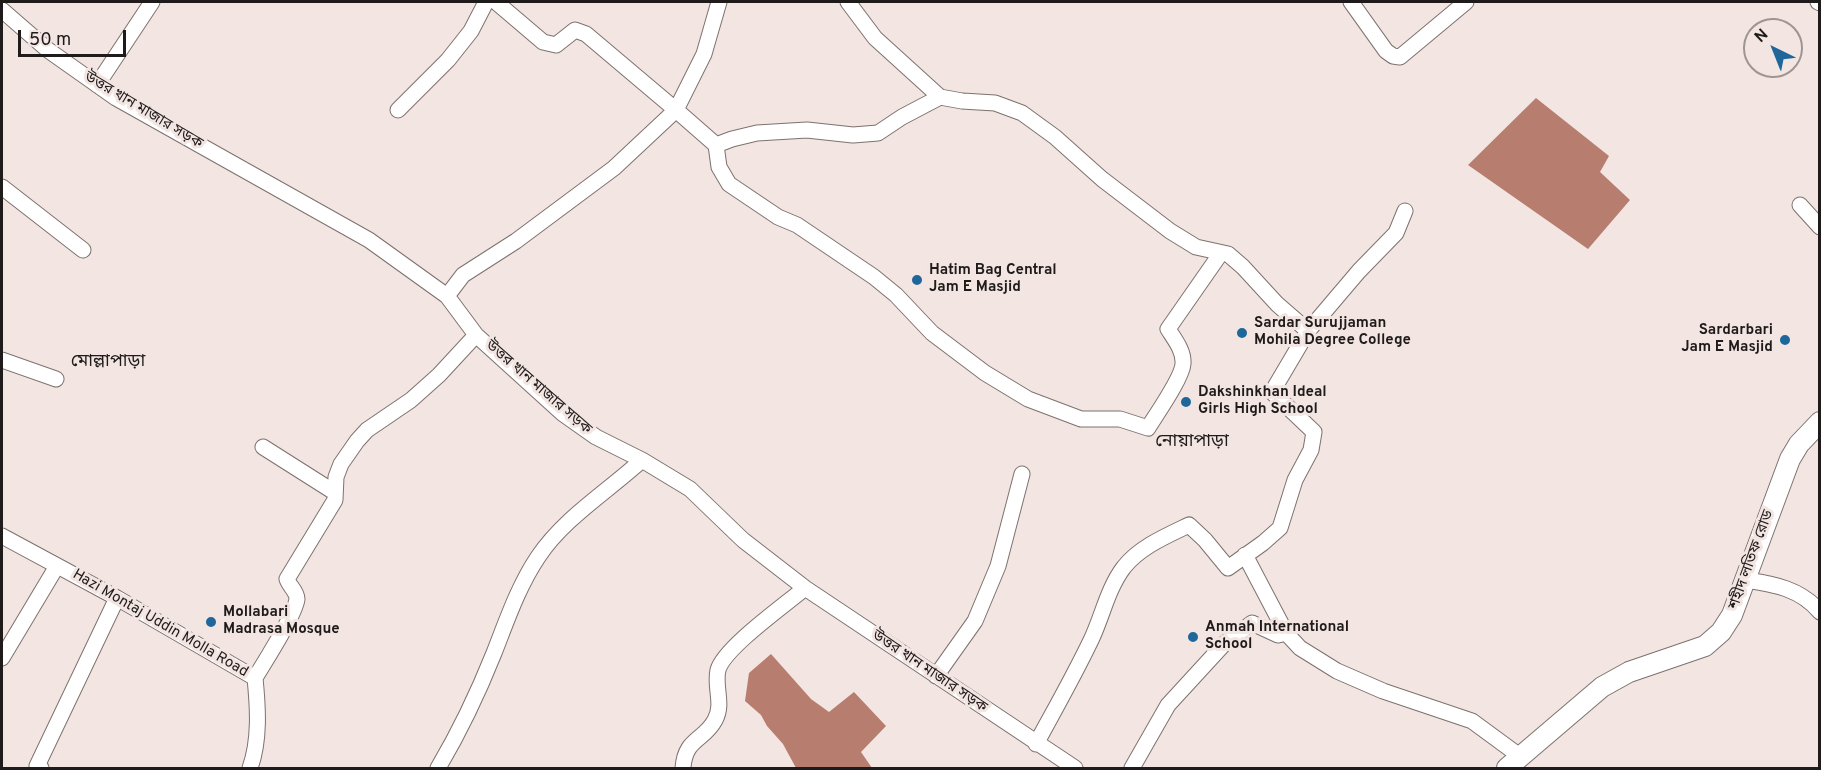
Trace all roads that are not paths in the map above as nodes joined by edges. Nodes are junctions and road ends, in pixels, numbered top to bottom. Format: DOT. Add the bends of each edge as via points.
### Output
graph roads {
  1 [pos="152,2"];
  2 [pos="486,2"];
  3 [pos="496,2"];
  4 [pos="719,2"];
  5 [pos="848,2"];
  6 [pos="1351,2"];
  7 [pos="1466,2"];
  8 [pos="3,13"];
  9 [pos="97,85"];
  10 [pos="940,98"];
  11 [pos="398,110"];
  12 [pos="676,110"];
  13 [pos="716,145"];
  14 [pos="2,187"];
  15 [pos="1800,205"];
  16 [pos="1405,211"];
  17 [pos="1820,227"];
  18 [pos="83,250"];
  19 [pos="1221,253"];
  20 [pos="447,296"];
  21 [pos="1308,331"];
  22 [pos="476,335"];
  23 [pos="2,360"];
  24 [pos="56,379"];
  25 [pos="1820,422"];
  26 [pos="263,447"];
  27 [pos="642,460"];
  28 [pos="1022,474"];
  29 [pos="334,492"];
  30 [pos="2,537"];
  31 [pos="1245,555"];
  32 [pos="57,566"];
  33 [pos="1746,580"];
  34 [pos="805,588"];
  35 [pos="117,598"];
  36 [pos="1820,612"];
  37 [pos="1286,633"];
  38 [pos="2,658"];
  39 [pos="936,676"];
  40 [pos="255,678"];
  41 [pos="1036,744"];
  42 [pos="1514,763"];
  43 [pos="38,768"];
  44 [pos="250,768"];
  45 [pos="438,768"];
  46 [pos="683,768"];
  47 [pos="1075,768"];
  48 [pos="1132,768"];
  1 -- 9 [label="street"];
  2 -- 11 [label="street" via="471,31 448,60"];
  3 -- 12 [label="street" via="543,42 556,45 575,30 586,34"];
  4 -- 12 [label="street" via="704,54"];
  5 -- 10 [label="street" via="875,38"];
  6 -- 7 [label="street" via="1386,51 1400,57"];
  8 -- 9 [label="street, উত্তর খান মাজার সড়ক"];
  9 -- 20 [label="street, উত্তর খান মাজার সড়ক" via="369,240"];
  10 -- 13 [label="street" via="878,133 853,135 807,130 757,134"];
  10 -- 19 [label="street" via="995,103 1022,113 1170,231 1196,248"];
  12 -- 13 [label="street"];
  12 -- 20 [label="street" via="614,168 463,275"];
  13 -- 19 [label="street" via="719,167 729,184 874,277 932,333 985,373 1028,399 1081,419 1120,419 1148,428 1167,400 1183,365 1179,346 1168,329"];
  14 -- 18 [label="street"];
  15 -- 17 [label="street"];
  16 -- 21 [label="street" via="1396,233"];
  19 -- 21 [label="street" via="1243,267"];
  20 -- 22 [label="street, উত্তর খান মাজার সড়ক"];
  21 -- 31 [label="street" via="1272,392 1314,432 1311,450 1295,480 1280,528"];
  22 -- 27 [label="street, উত্তর খান মাজার সড়ক" via="562,413 596,437"];
  22 -- 29 [label="street, Hazi Montaj Uddin Molla Road" via="439,375 357,441 341,464"];
  23 -- 24 [label="street"];
  25 -- 33 [label="street, শহীদ লতিফ রোড" via="1790,459"];
  26 -- 29 [label="street"];
  27 -- 34 [label="street, উত্তর খান মাজার সড়ক" via="690,489 743,540"];
  27 -- 45 [label="street" via="569,521 539,555 518,589 478,691"];
  28 -- 39 [label="street" via="998,566 975,621"];
  29 -- 40 [label="street, Hazi Montaj Uddin Molla Road" via="335,500 286,579 297,599"];
  30 -- 32 [label="street, Hazi Montaj Uddin Molla Road"];
  31 -- 37 [label="street"];
  31 -- 41 [label="street" via="1228,568 1189,525 1146,547 1125,566 1110,590 1092,637"];
  32 -- 35 [label="street, Hazi Montaj Uddin Molla Road"];
  32 -- 38 [label="street"];
  33 -- 36 [label="street" via="1779,585"];
  33 -- 42 [label="street, শহীদ লতিফ রোড" via="1732,615 1705,646 1629,672 1602,687"];
  34 -- 39 [label="street, উত্তর খান মাজার সড়ক"];
  34 -- 46 [label="street" via="722,660 717,673 718,711 714,722 691,744"];
  35 -- 40 [label="street, Hazi Montaj Uddin Molla Road"];
  35 -- 43 [label="street"];
  37 -- 42 [label="street" via="1300,648 1337,671 1472,721"];
  37 -- 48 [label="street" via="1278,635 1252,623 1224,644 1168,705"];
  39 -- 41 [label="street, উত্তর খান মাজার সড়ক"];
  40 -- 44 [label="street" via="258,714"];
  41 -- 47 [label="street, উত্তর খান মাজার সড়ক"];
}
